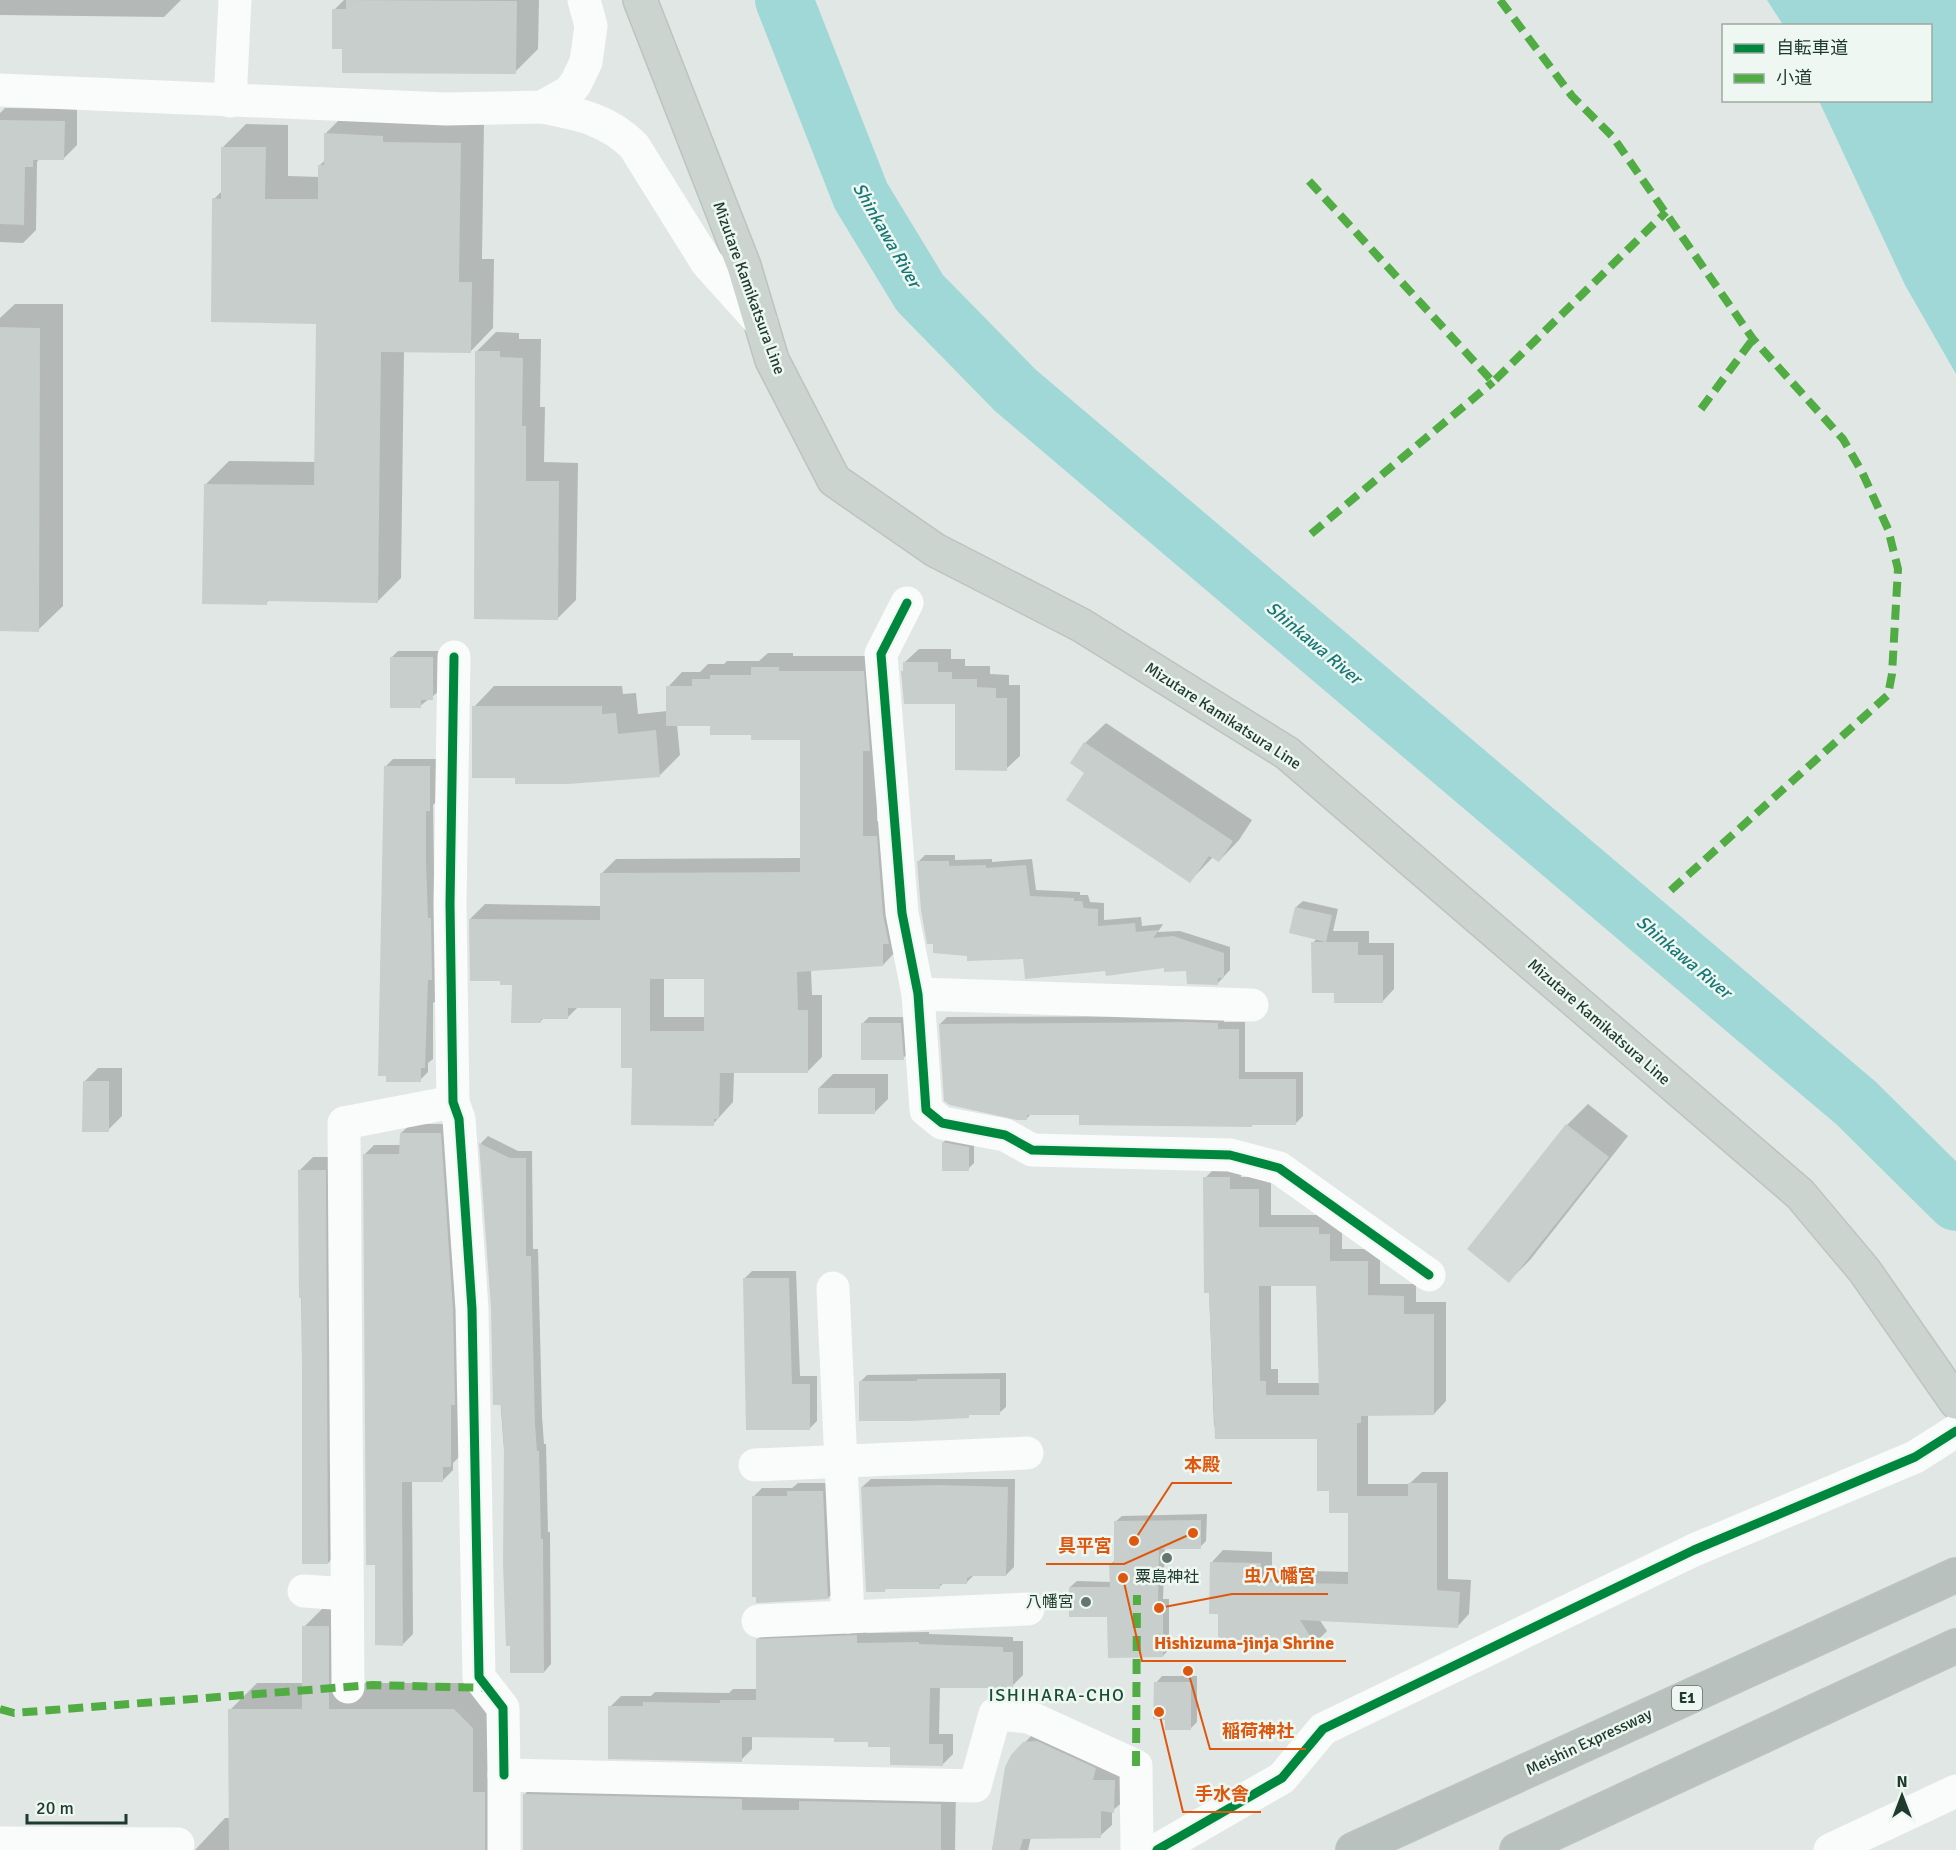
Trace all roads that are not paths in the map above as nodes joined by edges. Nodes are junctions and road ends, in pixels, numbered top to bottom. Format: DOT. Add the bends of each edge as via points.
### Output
graph roads {
  1 [pos="235,0"];
  2 [pos="584,0"];
  3 [pos="640,0"];
  4 [pos="0,90"];
  5 [pos="230,101"];
  6 [pos="542,107"];
  7 [pos="761,323"];
  8 [pos="907,603"];
  9 [pos="454,657"];
  10 [pos="918,994"];
  11 [pos="1252,1005"];
  12 [pos="453,1102"];
  13 [pos="1430,1275"];
  14 [pos="833,1288"];
  15 [pos="1956,1402"];
  16 [pos="1956,1431"];
  17 [pos="1027,1453"];
  18 [pos="841,1461"];
  19 [pos="755,1465"];
  20 [pos="1956,1575"];
  21 [pos="304,1591"];
  22 [pos="347,1594"];
  23 [pos="1028,1609"];
  24 [pos="848,1617"];
  25 [pos="759,1621"];
  26 [pos="1956,1647"];
  27 [pos="348,1687"];
  28 [pos="504,1775"];
  29 [pos="1956,1791"];
  30 [pos="0,1843"];
  31 [pos="178,1844"];
  32 [pos="504,1850"];
  33 [pos="1137,1850"];
  34 [pos="1156,1850"];
  35 [pos="1353,1850"];
  36 [pos="1517,1850"];
  37 [pos="1830,1850"];
  1 -- 5 [label="street"];
  2 -- 6 [label="street" via="591,26 586,62 569,92"];
  3 -- 7 [label="main road, Mizutare Kamikatsura Line" via="744,266"];
  4 -- 5 [label="street"];
  5 -- 6 [label="street" via="446,109"];
  6 -- 7 [label="street" via="596,119 621,133 634,146 707,263"];
  7 -- 15 [label="main road, Mizutare Kamikatsura Line" via="772,360 834,480 935,550 1081,625 1287,753 1800,1194 1864,1270"];
  8 -- 10 [label="street" via="881,654 902,913"];
  9 -- 12 [label="street" via="450,904"];
  10 -- 11 [label="street"];
  10 -- 13 [label="street" via="926,1110 942,1124 1005,1136 1032,1150 1230,1155 1279,1168"];
  12 -- 22 [label="street" via="344,1124"];
  12 -- 28 [label="street" via="459,1119 472,1309 479,1677 503,1708"];
  14 -- 18 [label="street"];
  16 -- 34 [label="street" via="1915,1457 1694,1550 1323,1729 1282,1778"];
  17 -- 18 [label="street"];
  18 -- 19 [label="street"];
  18 -- 24 [label="street"];
  20 -- 35 [label="highway, Meishin Expressway / E1"];
  21 -- 22 [label="street"];
  22 -- 27 [label="street"];
  23 -- 24 [label="street"];
  24 -- 25 [label="street"];
  26 -- 36 [label="highway"];
  28 -- 32 [label="street"];
  28 -- 33 [label="street" via="975,1786 995,1714 1029,1717 1136,1766"];
  29 -- 37 [label="street"];
  30 -- 31 [label="street"];
}
